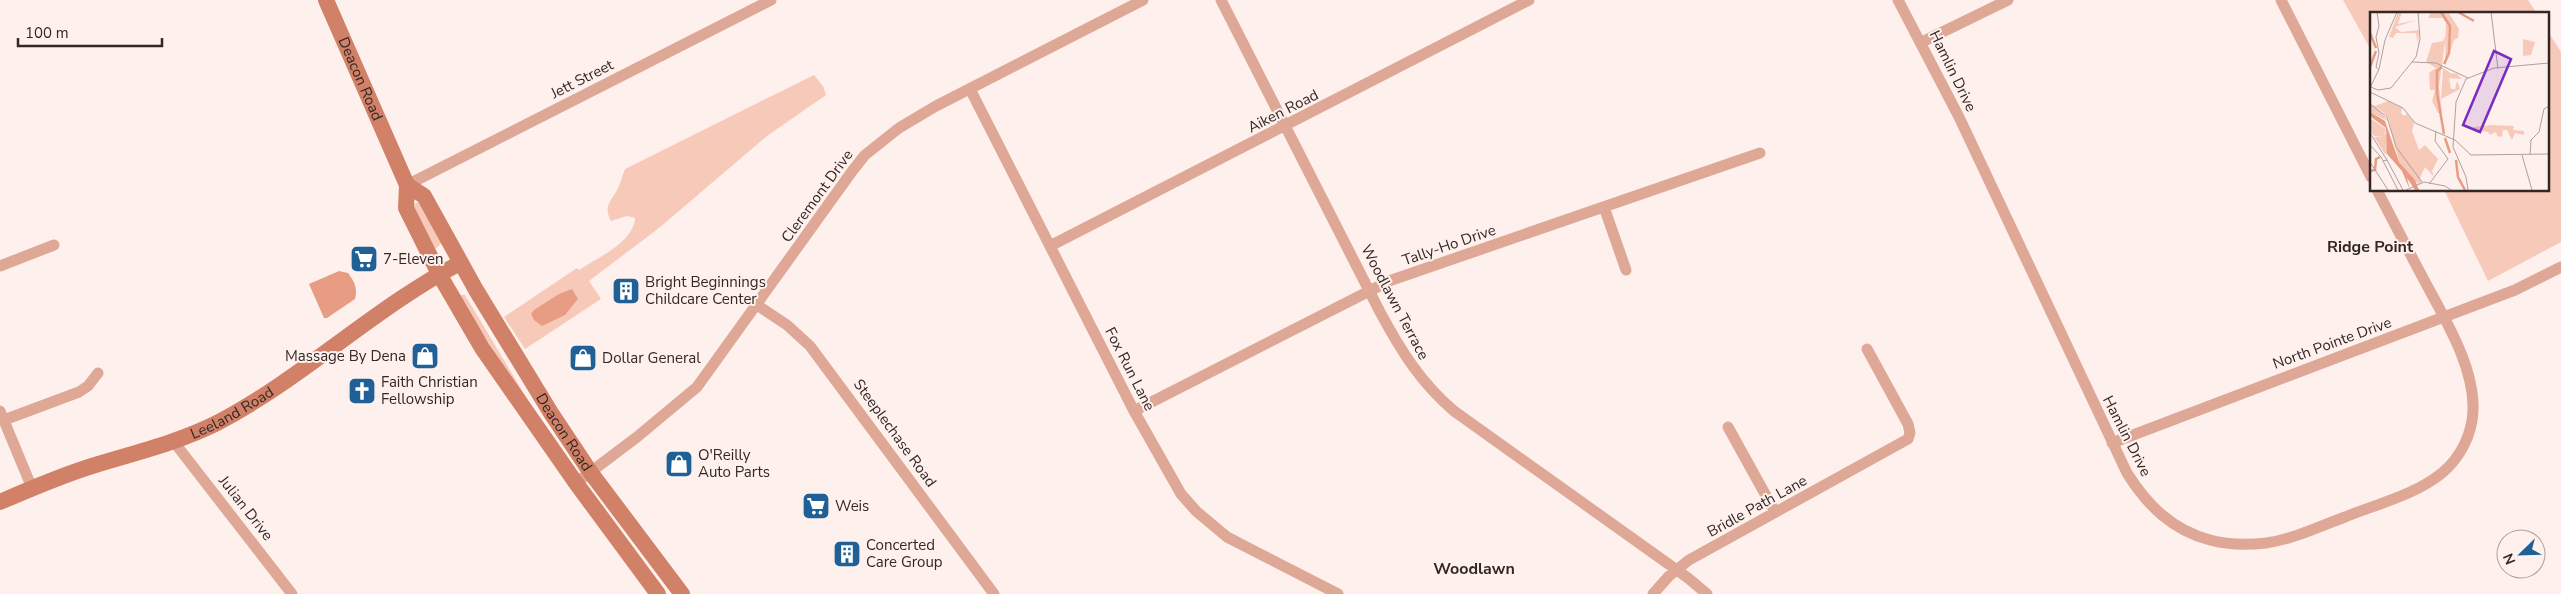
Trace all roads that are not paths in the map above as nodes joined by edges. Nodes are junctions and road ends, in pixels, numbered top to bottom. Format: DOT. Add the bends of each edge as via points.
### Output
graph roads {
  1 [pos="771,0"];
  2 [pos="1143,0"];
  3 [pos="1221,0"];
  4 [pos="1529,0"];
  5 [pos="1898,0"];
  6 [pos="2008,0"];
  7 [pos="2280,0"];
  8 [pos="330,1"];
  9 [pos="1922,42"];
  10 [pos="970,89"];
  11 [pos="1286,126"];
  12 [pos="1760,153"];
  13 [pos="2370,175"];
  14 [pos="407,185"];
  15 [pos="2379,191"];
  16 [pos="1604,207"];
  17 [pos="54,245"];
  18 [pos="1050,246"];
  19 [pos="460,263"];
  20 [pos="0,266"];
  21 [pos="2561,267"];
  22 [pos="1626,270"];
  23 [pos="439,274"];
  24 [pos="1369,290"];
  25 [pos="757,305"];
  26 [pos="2443,317"];
  27 [pos="1867,349"];
  28 [pos="98,373"];
  29 [pos="1134,411"];
  30 [pos="2,416"];
  31 [pos="1728,426"];
  32 [pos="174,442"];
  33 [pos="2112,443"];
  34 [pos="591,472"];
  35 [pos="576,483"];
  36 [pos="32,488"];
  37 [pos="0,502"];
  38 [pos="1774,512"];
  39 [pos="1676,569"];
  40 [pos="292,594"];
  41 [pos="658,594"];
  42 [pos="682,594"];
  43 [pos="994,594"];
  44 [pos="1338,594"];
  45 [pos="1652,594"];
  46 [pos="1706,594"];
  1 -- 14 [label="street, Jett Street"];
  2 -- 10 [label="street, Cleremont Drive"];
  3 -- 11 [label="street, Woodlawn Terrace"];
  4 -- 11 [label="street, Aiken Road"];
  5 -- 9 [label="street, Hamlin Drive"];
  6 -- 9 [label="street"];
  7 -- 13 [label="street"];
  8 -- 14 [label="main road, Deacon Road"];
  9 -- 33 [label="street, Hamlin Drive"];
  10 -- 18 [label="street, Fox Run Lane"];
  10 -- 25 [label="street, Cleremont Drive" via="899,128 865,155"];
  11 -- 18 [label="street, Aiken Road"];
  11 -- 24 [label="street, Woodlawn Terrace"];
  12 -- 16 [label="street, Tally-Ho Drive"];
  14 -- 19 [label="main road, Deacon Road" via="424,196"];
  14 -- 23 [label="main road, Deacon Road" via="406,208"];
  15 -- 26 [label="street, Hamlin Drive"];
  16 -- 22 [label="street"];
  16 -- 24 [label="street, Tally-Ho Drive"];
  17 -- 20 [label="street"];
  18 -- 29 [label="street, Fox Run Lane"];
  19 -- 23 [label="main road"];
  19 -- 34 [label="main road, Deacon Road" via="551,413"];
  21 -- 26 [label="street, North Pointe Drive" via="2515,290"];
  23 -- 32 [label="main road, Leeland Road" via="252,402"];
  23 -- 35 [label="main road, Deacon Road" via="498,374"];
  24 -- 29 [label="street, Tally-Ho Drive"];
  24 -- 39 [label="street, Woodlawn Terrace" via="1410,365 1438,397"];
  25 -- 34 [label="street, Cleremont Drive" via="697,387"];
  25 -- 43 [label="street, Steeplechase Road" via="787,325 810,346"];
  26 -- 33 [label="street, North Pointe Drive"];
  26 -- 33 [label="street, Hamlin Drive" via="2471,385 2473,412 2470,427 2466,441 2452,463 2430,481 2401,496 2281,540 2246,544 2210,540 2176,525 2149,505"];
  27 -- 38 [label="street, Bridle Path Lane" via="1910,427 1908,439"];
  28 -- 30 [label="street" via="79,392"];
  29 -- 44 [label="street, Fox Run Lane" via="1169,475 1211,525 1244,547"];
  30 -- 36 [label="street"];
  31 -- 38 [label="street"];
  32 -- 36 [label="main road, Leeland Road" via="91,466"];
  32 -- 40 [label="street, Julian Drive"];
  34 -- 35 [label="street, Cleremont Drive"];
  34 -- 42 [label="main road, Deacon Road"];
  35 -- 41 [label="main road, Deacon Road"];
  36 -- 37 [label="main road, Leeland Road"];
  38 -- 39 [label="street, Bridle Path Lane"];
  39 -- 45 [label="street, Bridle Path Lane"];
  39 -- 46 [label="street, Woodlawn Terrace"];
}
